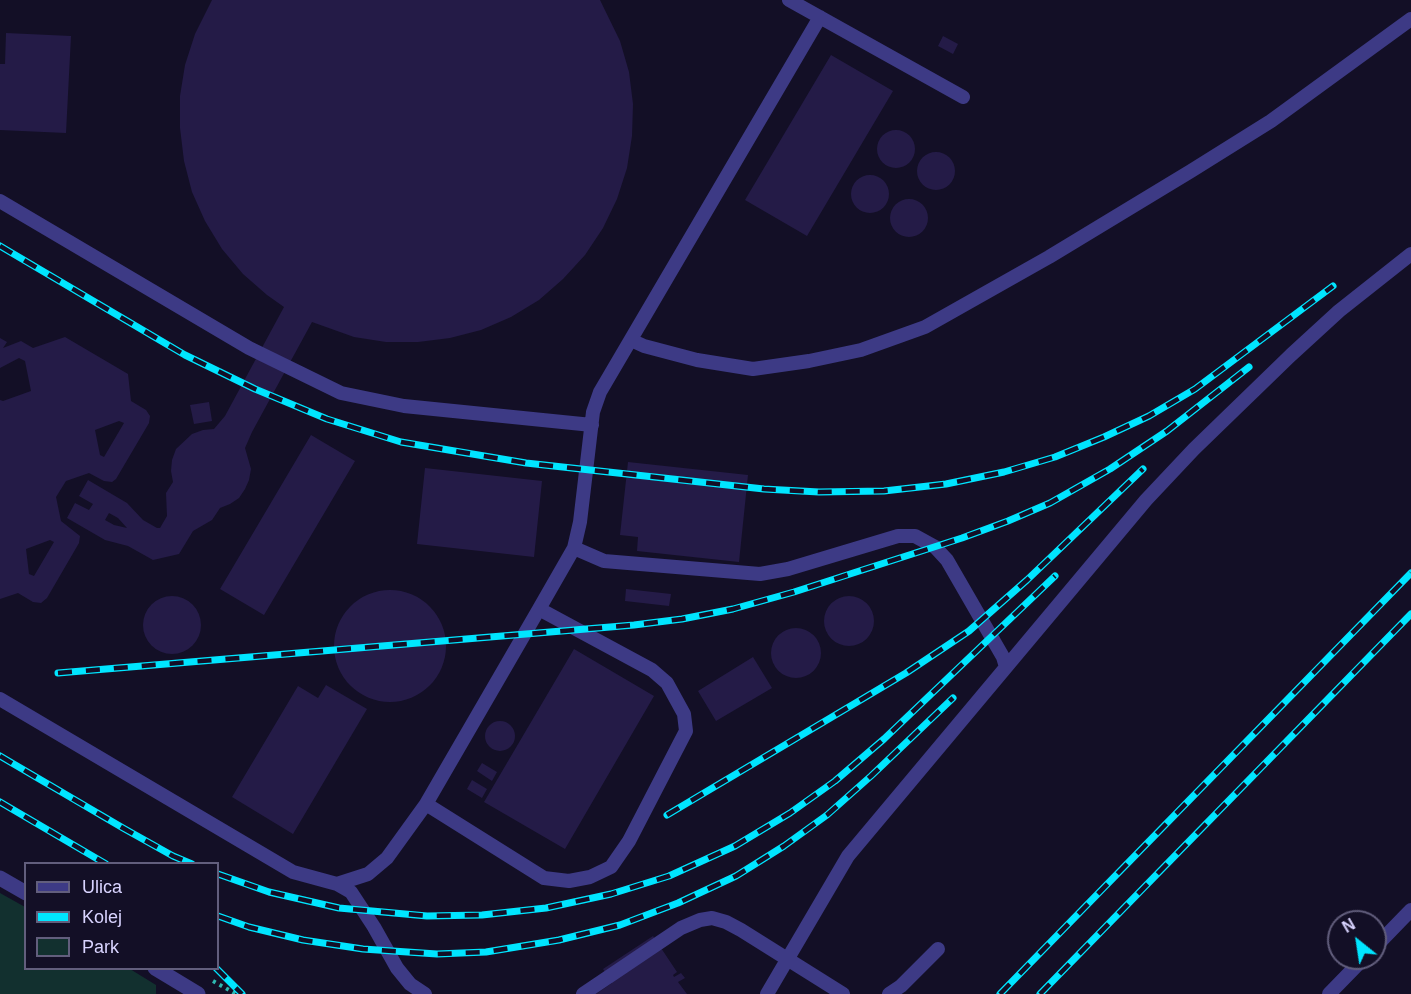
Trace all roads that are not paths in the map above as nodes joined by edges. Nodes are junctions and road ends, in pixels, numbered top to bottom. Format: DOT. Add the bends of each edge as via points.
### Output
graph roads {
  1 [pos="789,0"];
  2 [pos="820,17"];
  3 [pos="1411,19"];
  4 [pos="963,97"];
  5 [pos="0,201"];
  6 [pos="1411,254"];
  7 [pos="631,340"];
  8 [pos="592,425"];
  9 [pos="574,548"];
  10 [pos="539,609"];
  11 [pos="1006,667"];
  12 [pos="0,699"];
  13 [pos="426,804"];
  14 [pos="0,878"];
  15 [pos="337,884"];
  16 [pos="24,892"];
  17 [pos="1411,910"];
  18 [pos="1387,935"];
  19 [pos="938,949"];
  20 [pos="788,958"];
  21 [pos="155,970"];
  22 [pos="1352,970"];
  23 [pos="188,992"];
  24 [pos="425,994"];
  25 [pos="583,994"];
  26 [pos="767,994"];
  27 [pos="843,994"];
  28 [pos="889,994"];
  29 [pos="1329,994"];
  1 -- 2 [label="lane"];
  2 -- 4 [label="lane"];
  2 -- 7 [label="lane"];
  3 -- 7 [label="lane" via="1262,127 1049,257 925,327 861,350 753,369 697,360"];
  5 -- 8 [label="lane" via="249,348 340,393 404,406"];
  6 -- 11 [label="lane" via="1339,311 1170,474"];
  7 -- 8 [label="lane" via="600,392"];
  8 -- 9 [label="lane"];
  9 -- 10 [label="lane"];
  9 -- 11 [label="lane" via="604,561 759,574 898,536 915,536 947,560"];
  10 -- 13 [label="lane"];
  10 -- 13 [label="lane" via="652,670 667,682 684,714 686,731 629,841 611,867 590,877 569,881 544,878"];
  11 -- 20 [label="lane" via="848,856"];
  12 -- 15 [label="lane" via="293,872"];
  13 -- 15 [label="lane" via="387,858 368,874"];
  14 -- 16 [label="street"];
  15 -- 24 [label="lane" via="351,892 397,968"];
  17 -- 18 [label="lane"];
  19 -- 28 [label="lane"];
  20 -- 25 [label="lane" via="726,922 700,920 681,928"];
  20 -- 26 [label="lane"];
  20 -- 27 [label="lane"];
  21 -- 23 [label="street"];
  22 -- 29 [label="lane"];
}
